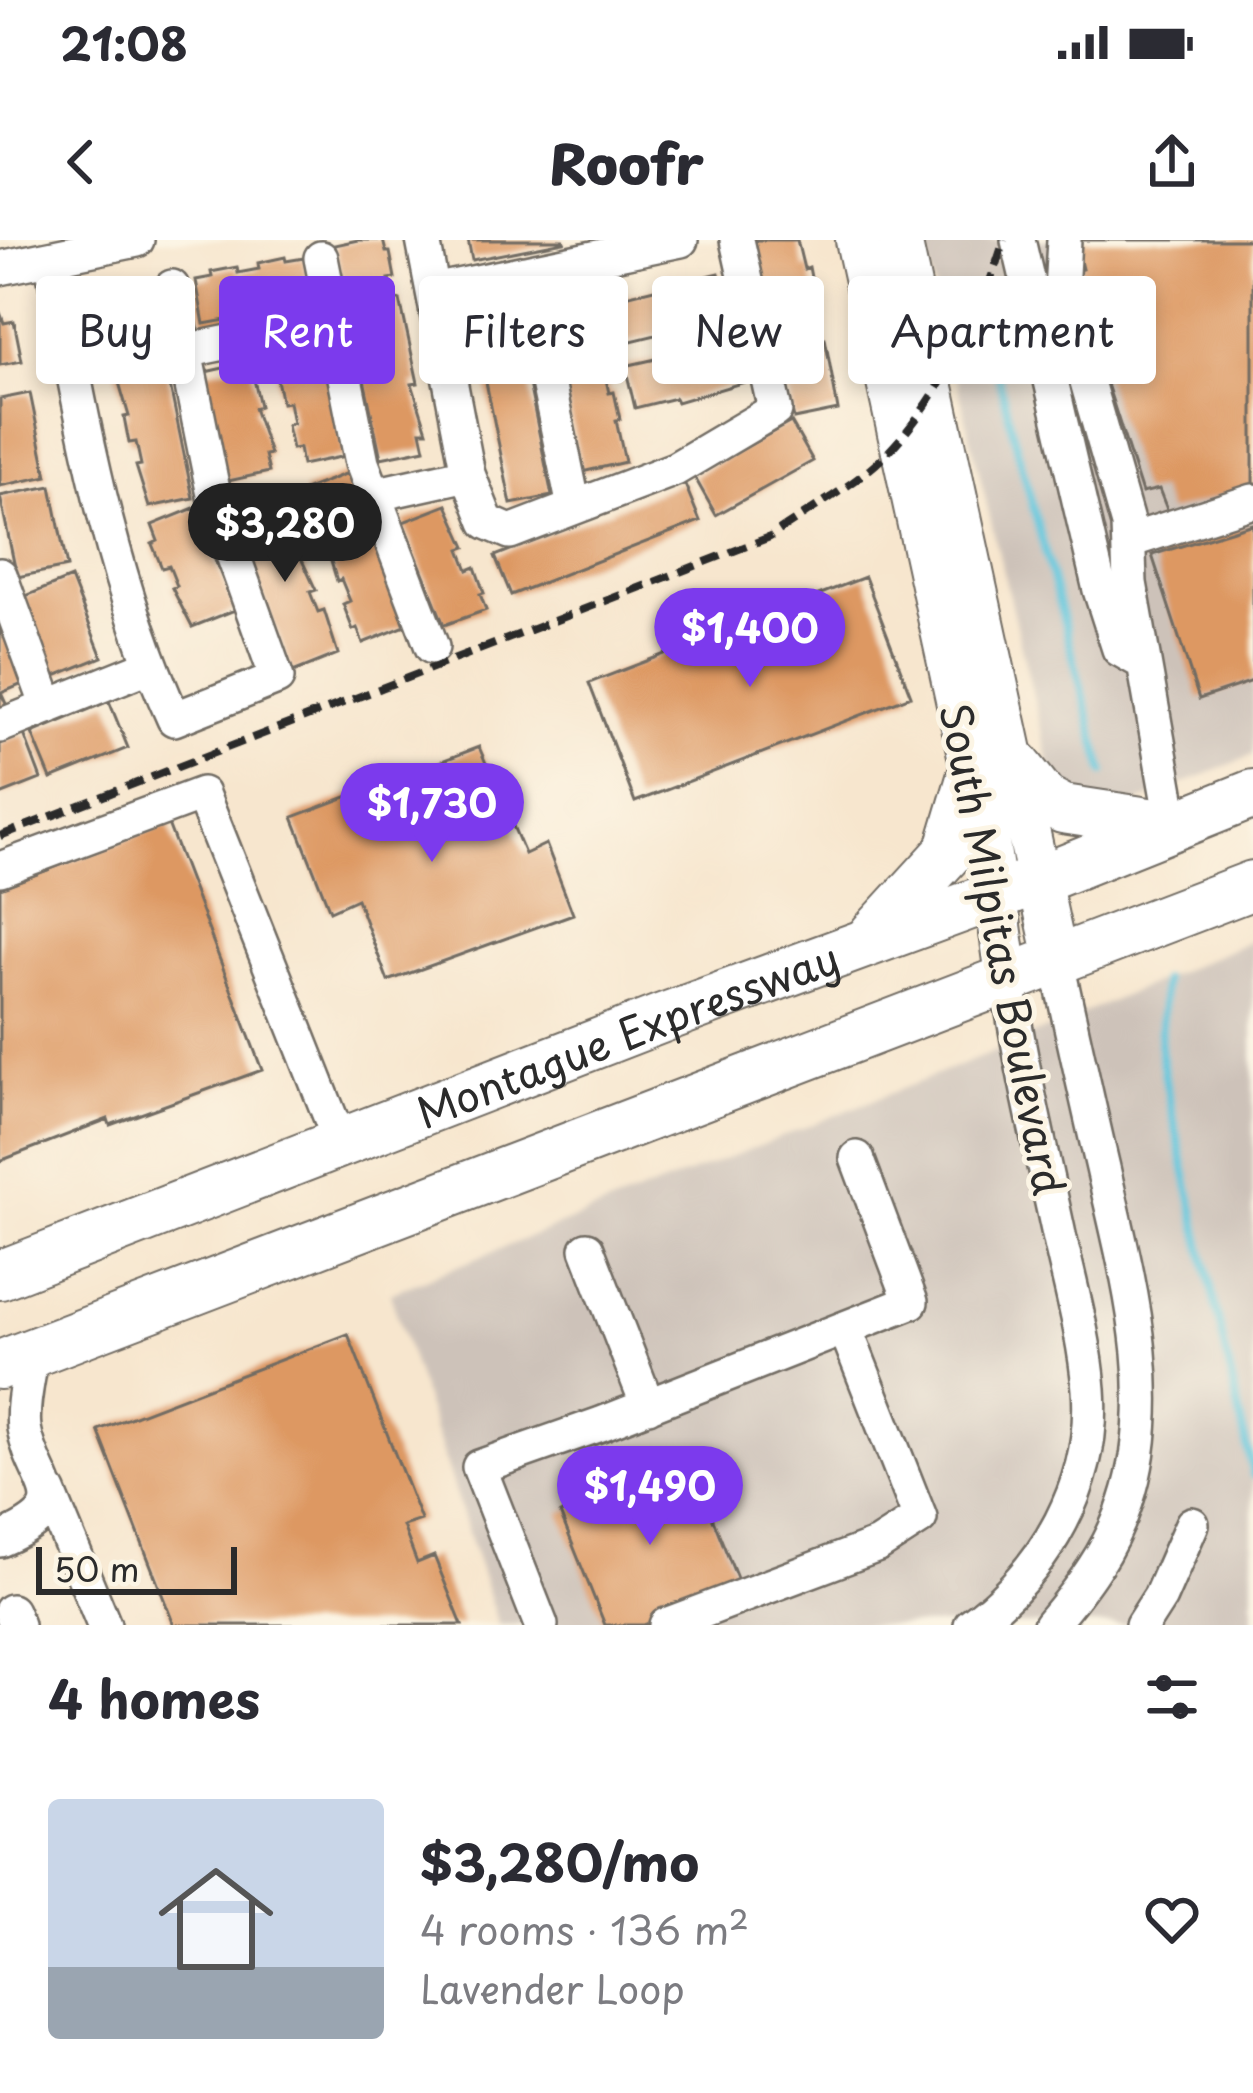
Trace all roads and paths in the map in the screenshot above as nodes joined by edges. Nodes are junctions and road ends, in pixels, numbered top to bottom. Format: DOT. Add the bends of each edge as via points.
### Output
graph roads {
  1 [pos="137,240"];
  2 [pos="423,240"];
  3 [pos="681,240"];
  4 [pos="736,240"];
  5 [pos="857,240"];
  6 [pos="901,240"];
  7 [pos="1018,240"];
  8 [pos="1064,240"];
  9 [pos="51,258"];
  10 [pos="321,258"];
  11 [pos="0,268"];
  12 [pos="525,272"];
  13 [pos="324,276"];
  14 [pos="430,276"];
  15 [pos="507,276"];
  16 [pos="192,384"];
  17 [pos="347,384"];
  18 [pos="451,384"];
  19 [pos="468,474"];
  20 [pos="373,495"];
  21 [pos="1253,501"];
  22 [pos="574,507"];
  23 [pos="1129,542"];
  24 [pos="0,575"];
  25 [pos="432,647"];
  26 [pos="1144,663"];
  27 [pos="149,666"];
  28 [pos="49,707"];
  29 [pos="0,725"];
  30 [pos="994,770"];
  31 [pos="1253,794"];
  32 [pos="1173,826"];
  33 [pos="0,869"];
  34 [pos="1253,886"];
  35 [pos="1018,887"];
  36 [pos="866,943"];
  37 [pos="1057,963"];
  38 [pos="1008,982"];
  39 [pos="340,1144"];
  40 [pos="857,1158"];
  41 [pos="587,1249"];
  42 [pos="0,1275"];
  43 [pos="845,1328"];
  44 [pos="16,1359"];
  45 [pos="649,1406"];
  46 [pos="49,1492"];
  47 [pos="1192,1524"];
  48 [pos="0,1540"];
  49 [pos="104,1625"];
  50 [pos="541,1625"];
  51 [pos="666,1625"];
  52 [pos="971,1625"];
  53 [pos="1050,1625"];
  54 [pos="1142,1625"];
  1 -- 9 [label="street"];
  2 -- 14 [label="street"];
  3 -- 12 [label="street"];
  4 -- 22 [label="street" via="775,410 676,469"];
  5 -- 30 [label="main road, South Milpitas Boulevard"];
  6 -- 30 [label="main road, South Milpitas Boulevard"];
  7 -- 26 [label="street" via="1100,590 1119,649"];
  8 -- 23 [label="street" via="1061,292"];
  9 -- 11 [label="street"];
  9 -- 27 [label="street" via="107,536"];
  10 -- 13 [label="street"];
  12 -- 15 [label="street"];
  12 -- 22 [label="street"];
  16 -- 27 [label="street" via="217,510 278,678 174,719"];
  17 -- 20 [label="street"];
  18 -- 19 [label="street"];
  19 -- 20 [label="street"];
  19 -- 22 [label="street" via="487,522 510,532"];
  20 -- 25 [label="street"];
  21 -- 23 [label="street"];
  23 -- 26 [label="street"];
  24 -- 28 [label="street"];
  26 -- 32 [label="street"];
  27 -- 28 [label="street"];
  28 -- 29 [label="street"];
  30 -- 32 [label="highway" via="1063,809"];
  30 -- 35 [label="main road, South Milpitas Boulevard"];
  30 -- 36 [label="highway" via="949,852"];
  31 -- 32 [label="highway, Montague Expressway"];
  32 -- 35 [label="highway, Montague Expressway"];
  33 -- 39 [label="street" via="202,794"];
  34 -- 37 [label="highway, Montague Expressway"];
  35 -- 36 [label="highway, Montague Expressway"];
  35 -- 37 [label="main road, South Milpitas Boulevard"];
  35 -- 38 [label="main road, South Milpitas Boulevard"];
  36 -- 39 [label="highway, Montague Expressway"];
  37 -- 38 [label="highway, Montague Expressway"];
  37 -- 53 [label="street, South Milpitas Boulevard" via="1130,1294 1140,1389 1128,1498 1093,1574"];
  38 -- 44 [label="highway, Montague Expressway"];
  38 -- 52 [label="street, South Milpitas Boulevard" via="1080,1328 1087,1439 1077,1486 1042,1555 1002,1603"];
  39 -- 42 [label="highway, Montague Expressway"];
  40 -- 43 [label="street" via="911,1302"];
  41 -- 45 [label="street"];
  43 -- 45 [label="street"];
  43 -- 51 [label="street" via="920,1518 878,1544"];
  44 -- 46 [label="street" via="24,1430"];
  45 -- 50 [label="street" via="479,1467"];
  46 -- 48 [label="street" via="32,1526"];
  46 -- 49 [label="street"];
  47 -- 54 [label="street"];
}
